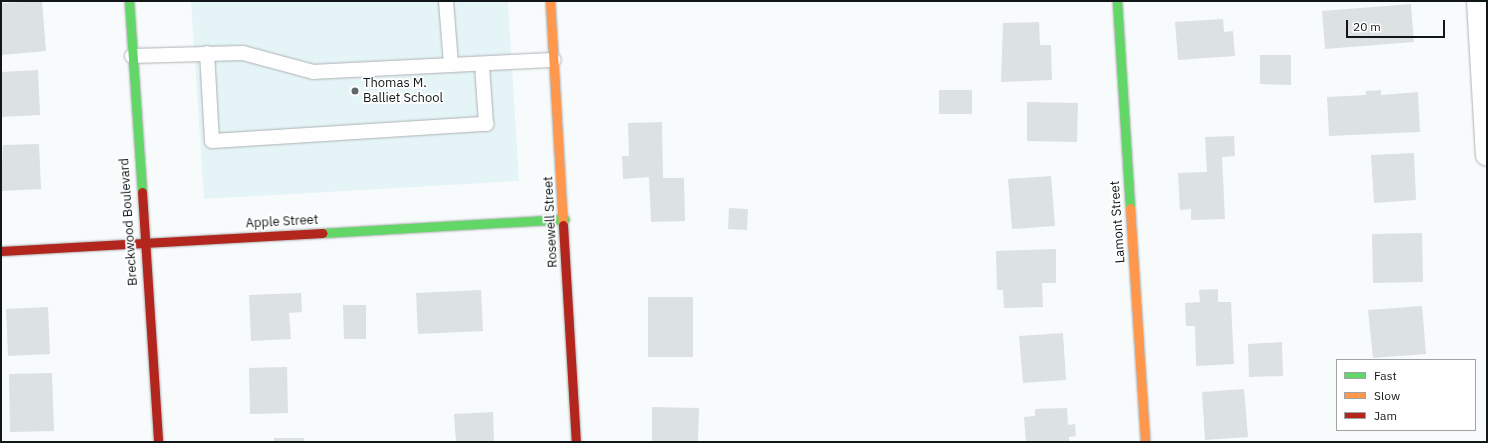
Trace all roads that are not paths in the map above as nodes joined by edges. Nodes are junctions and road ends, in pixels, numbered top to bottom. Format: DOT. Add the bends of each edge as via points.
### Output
graph roads {
  1 [pos="129,1"];
  2 [pos="446,1"];
  3 [pos="550,1"];
  4 [pos="1117,1"];
  5 [pos="1478,1"];
  6 [pos="207,53"];
  7 [pos="132,56"];
  8 [pos="554,60"];
  9 [pos="451,65"];
  10 [pos="482,66"];
  11 [pos="1487,155"];
  12 [pos="565,219"];
  13 [pos="143,243"];
  14 [pos="1,251"];
  15 [pos="158,442"];
  16 [pos="576,442"];
  17 [pos="1145,442"];
  1 -- 7 [label="street, Breckwood Boulevard"];
  2 -- 9 [label="lane"];
  3 -- 8 [label="street, Rosewell Street"];
  4 -- 17 [label="street, Lamont Street"];
  5 -- 11 [label="street"];
  6 -- 7 [label="lane"];
  6 -- 9 [label="lane" via="244,52 314,72"];
  6 -- 10 [label="lane" via="212,141 486,124"];
  7 -- 13 [label="street, Breckwood Boulevard"];
  8 -- 10 [label="lane"];
  8 -- 12 [label="street, Rosewell Street"];
  9 -- 10 [label="lane"];
  12 -- 13 [label="street, Apple Street"];
  12 -- 16 [label="street, Rosewell Street"];
  13 -- 14 [label="street, Apple Street"];
  13 -- 15 [label="street, Breckwood Boulevard"];
}
